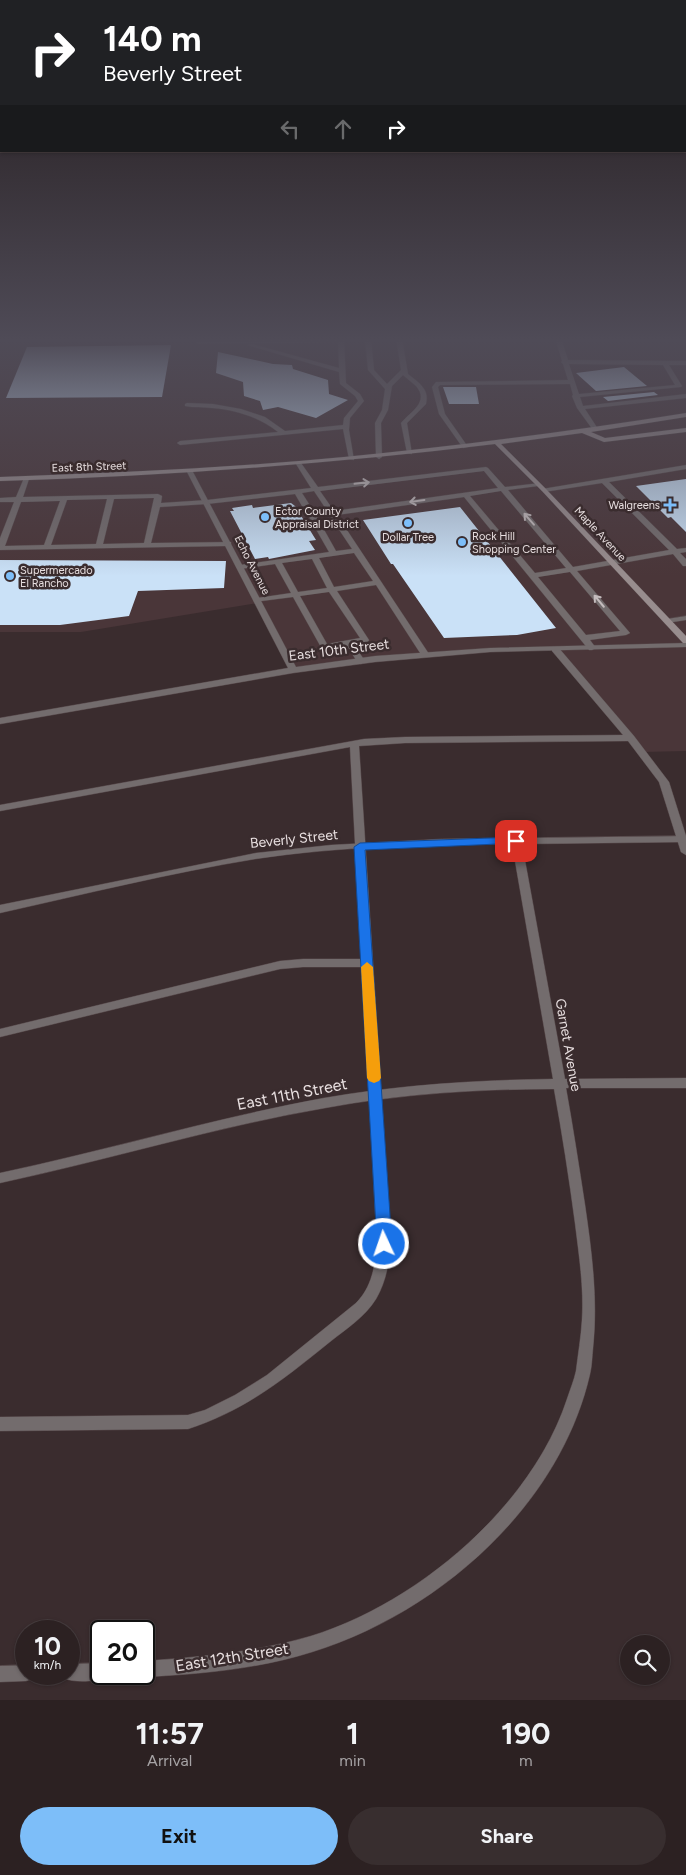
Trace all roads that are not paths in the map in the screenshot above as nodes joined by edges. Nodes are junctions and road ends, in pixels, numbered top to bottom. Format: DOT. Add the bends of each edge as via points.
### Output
graph roads {
  1 [pos="263,417"];
  2 [pos="348,417"];
  3 [pos="383,417"];
  4 [pos="410,417"];
  5 [pos="444,417"];
  6 [pos="586,417"];
  7 [pos="659,417"];
  8 [pos="671,417"];
  9 [pos="648,421"];
  10 [pos="346,427"];
  11 [pos="595,430"];
  12 [pos="686,430"];
  13 [pos="584,431"];
  14 [pos="284,433"];
  15 [pos="180,443"];
  16 [pos="497,443"];
  17 [pos="465,447"];
  18 [pos="410,453"];
  19 [pos="379,457"];
  20 [pos="352,459"];
  21 [pos="299,464"];
  22 [pos="686,467"];
  23 [pos="190,472"];
  24 [pos="0,479"];
  25 [pos="26,479"];
  26 [pos="603,480"];
  27 [pos="538,484"];
  28 [pos="314,488"];
  29 [pos="504,489"];
  30 [pos="544,490"];
  31 [pos="297,491"];
  32 [pos="465,494"];
  33 [pos="111,497"];
  34 [pos="64,498"];
  35 [pos="0,500"];
  36 [pos="18,500"];
  37 [pos="207,502"];
  38 [pos="157,506"];
  39 [pos="330,514"];
  40 [pos="228,544"];
  41 [pos="99,546"];
  42 [pos="147,546"];
  43 [pos="47,547"];
  44 [pos="0,548"];
  45 [pos="686,550"];
  46 [pos="355,551"];
  47 [pos="675,551"];
  48 [pos="334,554"];
  49 [pos="314,556"];
  50 [pos="277,562"];
  51 [pos="612,562"];
  52 [pos="686,564"];
  53 [pos="240,567"];
  54 [pos="572,569"];
  55 [pos="533,576"];
  56 [pos="376,583"];
  57 [pos="332,590"];
  58 [pos="296,595"];
  59 [pos="257,600"];
  60 [pos="686,618"];
  61 [pos="667,621"];
  62 [pos="584,638"];
  63 [pos="686,641"];
  64 [pos="349,643"];
  65 [pos="686,645"];
  66 [pos="592,648"];
  67 [pos="556,649"];
  68 [pos="425,654"];
  69 [pos="361,661"];
  70 [pos="293,670"];
  71 [pos="0,720"];
  72 [pos="631,738"];
  73 [pos="354,744"];
  74 [pos="0,808"];
  75 [pos="684,839"];
  76 [pos="516,841"];
  77 [pos="360,847"];
  78 [pos="686,852"];
  79 [pos="0,909"];
  80 [pos="367,963"];
  81 [pos="0,1034"];
  82 [pos="686,1083"];
  83 [pos="560,1084"];
  84 [pos="375,1096"];
  85 [pos="0,1178"];
  86 [pos="586,1256"];
  87 [pos="0,1424"];
  88 [pos="155,1669"];
  89 [pos="15,1673"];
  90 [pos="0,1674"];
  1 -- 14 [label="street"];
  2 -- 10 [label="street"];
  3 -- 19 [label="street" via="378,423"];
  4 -- 18 [label="street" via="404,423"];
  5 -- 17 [label="street"];
  6 -- 11 [label="street"];
  7 -- 9 [label="main road"];
  8 -- 9 [label="main road, East 8th Street"];
  9 -- 11 [label="main road, East 8th Street"];
  10 -- 14 [label="street"];
  10 -- 20 [label="street"];
  11 -- 13 [label="main road, East 8th Street"];
  12 -- 13 [label="main road" via="604,440"];
  13 -- 16 [label="main road, East 8th Street"];
  14 -- 15 [label="street"];
  16 -- 17 [label="main road, East 8th Street"];
  16 -- 27 [label="main road, Maple Avenue"];
  17 -- 18 [label="main road, East 8th Street"];
  18 -- 19 [label="main road, East 8th Street"];
  19 -- 20 [label="main road, East 8th Street"];
  20 -- 21 [label="main road, East 8th Street"];
  21 -- 23 [label="main road, East 8th Street"];
  21 -- 28 [label="street"];
  22 -- 26 [label="street"];
  23 -- 25 [label="main road, East 8th Street"];
  23 -- 37 [label="street, Echo Avenue"];
  24 -- 25 [label="main road, East 8th Street"];
  25 -- 36 [label="street"];
  26 -- 30 [label="street"];
  26 -- 47 [label="street"];
  27 -- 29 [label="street"];
  27 -- 30 [label="main road, Maple Avenue"];
  28 -- 29 [label="street, one-way" via="486,469"];
  28 -- 31 [label="street"];
  28 -- 39 [label="street"];
  29 -- 32 [label="street"];
  54 -- 29 [label="street, one-way"];
  30 -- 51 [label="main road, Maple Avenue"];
  31 -- 37 [label="street"];
  31 -- 48 [label="street"];
  32 -- 39 [label="street, one-way"];
  32 -- 55 [label="street"];
  33 -- 34 [label="street"];
  33 -- 38 [label="street" via="158,496"];
  33 -- 41 [label="street"];
  34 -- 36 [label="street"];
  34 -- 43 [label="street"];
  35 -- 36 [label="street"];
  36 -- 44 [label="street"];
  37 -- 38 [label="street"];
  37 -- 40 [label="street, Echo Avenue"];
  38 -- 42 [label="street"];
  39 -- 46 [label="street"];
  40 -- 42 [label="street"];
  40 -- 53 [label="street, Echo Avenue"];
  41 -- 42 [label="street"];
  41 -- 43 [label="street"];
  43 -- 44 [label="street"];
  45 -- 47 [label="street"];
  46 -- 48 [label="street"];
  46 -- 56 [label="street"];
  47 -- 51 [label="street"];
  47 -- 52 [label="street"];
  48 -- 49 [label="street"];
  49 -- 50 [label="street"];
  49 -- 57 [label="street"];
  50 -- 53 [label="street"];
  50 -- 58 [label="street"];
  51 -- 54 [label="street"];
  51 -- 61 [label="main road, Maple Avenue"];
  53 -- 59 [label="street, Echo Avenue"];
  54 -- 55 [label="street"];
  62 -- 54 [label="street, one-way" via="626,633"];
  55 -- 62 [label="street"];
  56 -- 57 [label="street"];
  56 -- 68 [label="street"];
  57 -- 58 [label="street"];
  57 -- 64 [label="street" via="365,640"];
  58 -- 59 [label="street"];
  58 -- 64 [label="street" via="325,647"];
  59 -- 70 [label="street, Echo Avenue"];
  60 -- 61 [label="street"];
  61 -- 63 [label="main road, Maple Avenue"];
  62 -- 66 [label="street"];
  64 -- 69 [label="street"];
  65 -- 66 [label="street, East 10th Street"];
  66 -- 67 [label="street, East 10th Street"];
  67 -- 68 [label="street, East 10th Street"];
  67 -- 72 [label="street"];
  68 -- 69 [label="street, East 10th Street"];
  69 -- 70 [label="street, East 10th Street"];
  70 -- 71 [label="street, East 10th Street"];
  72 -- 73 [label="street" via="405,740"];
  72 -- 75 [label="street" via="664,782"];
  73 -- 74 [label="street"];
  73 -- 77 [label="street"];
  75 -- 76 [label="street, Beverly Street"];
  75 -- 78 [label="street"];
  76 -- 77 [label="street, Beverly Street"];
  76 -- 83 [label="street, Garnet Avenue"];
  77 -- 79 [label="street, Beverly Street" via="247,858"];
  77 -- 80 [label="street"];
  80 -- 81 [label="street" via="280,965"];
  80 -- 84 [label="street"];
  82 -- 83 [label="street, East 11th Street"];
  83 -- 84 [label="street, East 11th Street"];
  83 -- 86 [label="street, Garnet Avenue"];
  84 -- 85 [label="street, East 11th Street" via="246,1119"];
  84 -- 87 [label="street" via="383,1262 367,1301 350,1317 261,1388 211,1416 188,1422"];
  86 -- 88 [label="street, East 12th Street" via="588,1330 582,1376 567,1422 536,1479 509,1515 472,1553 391,1611 333,1637 269,1655 192,1667"];
  89 -- 90 [label="street"];
}
